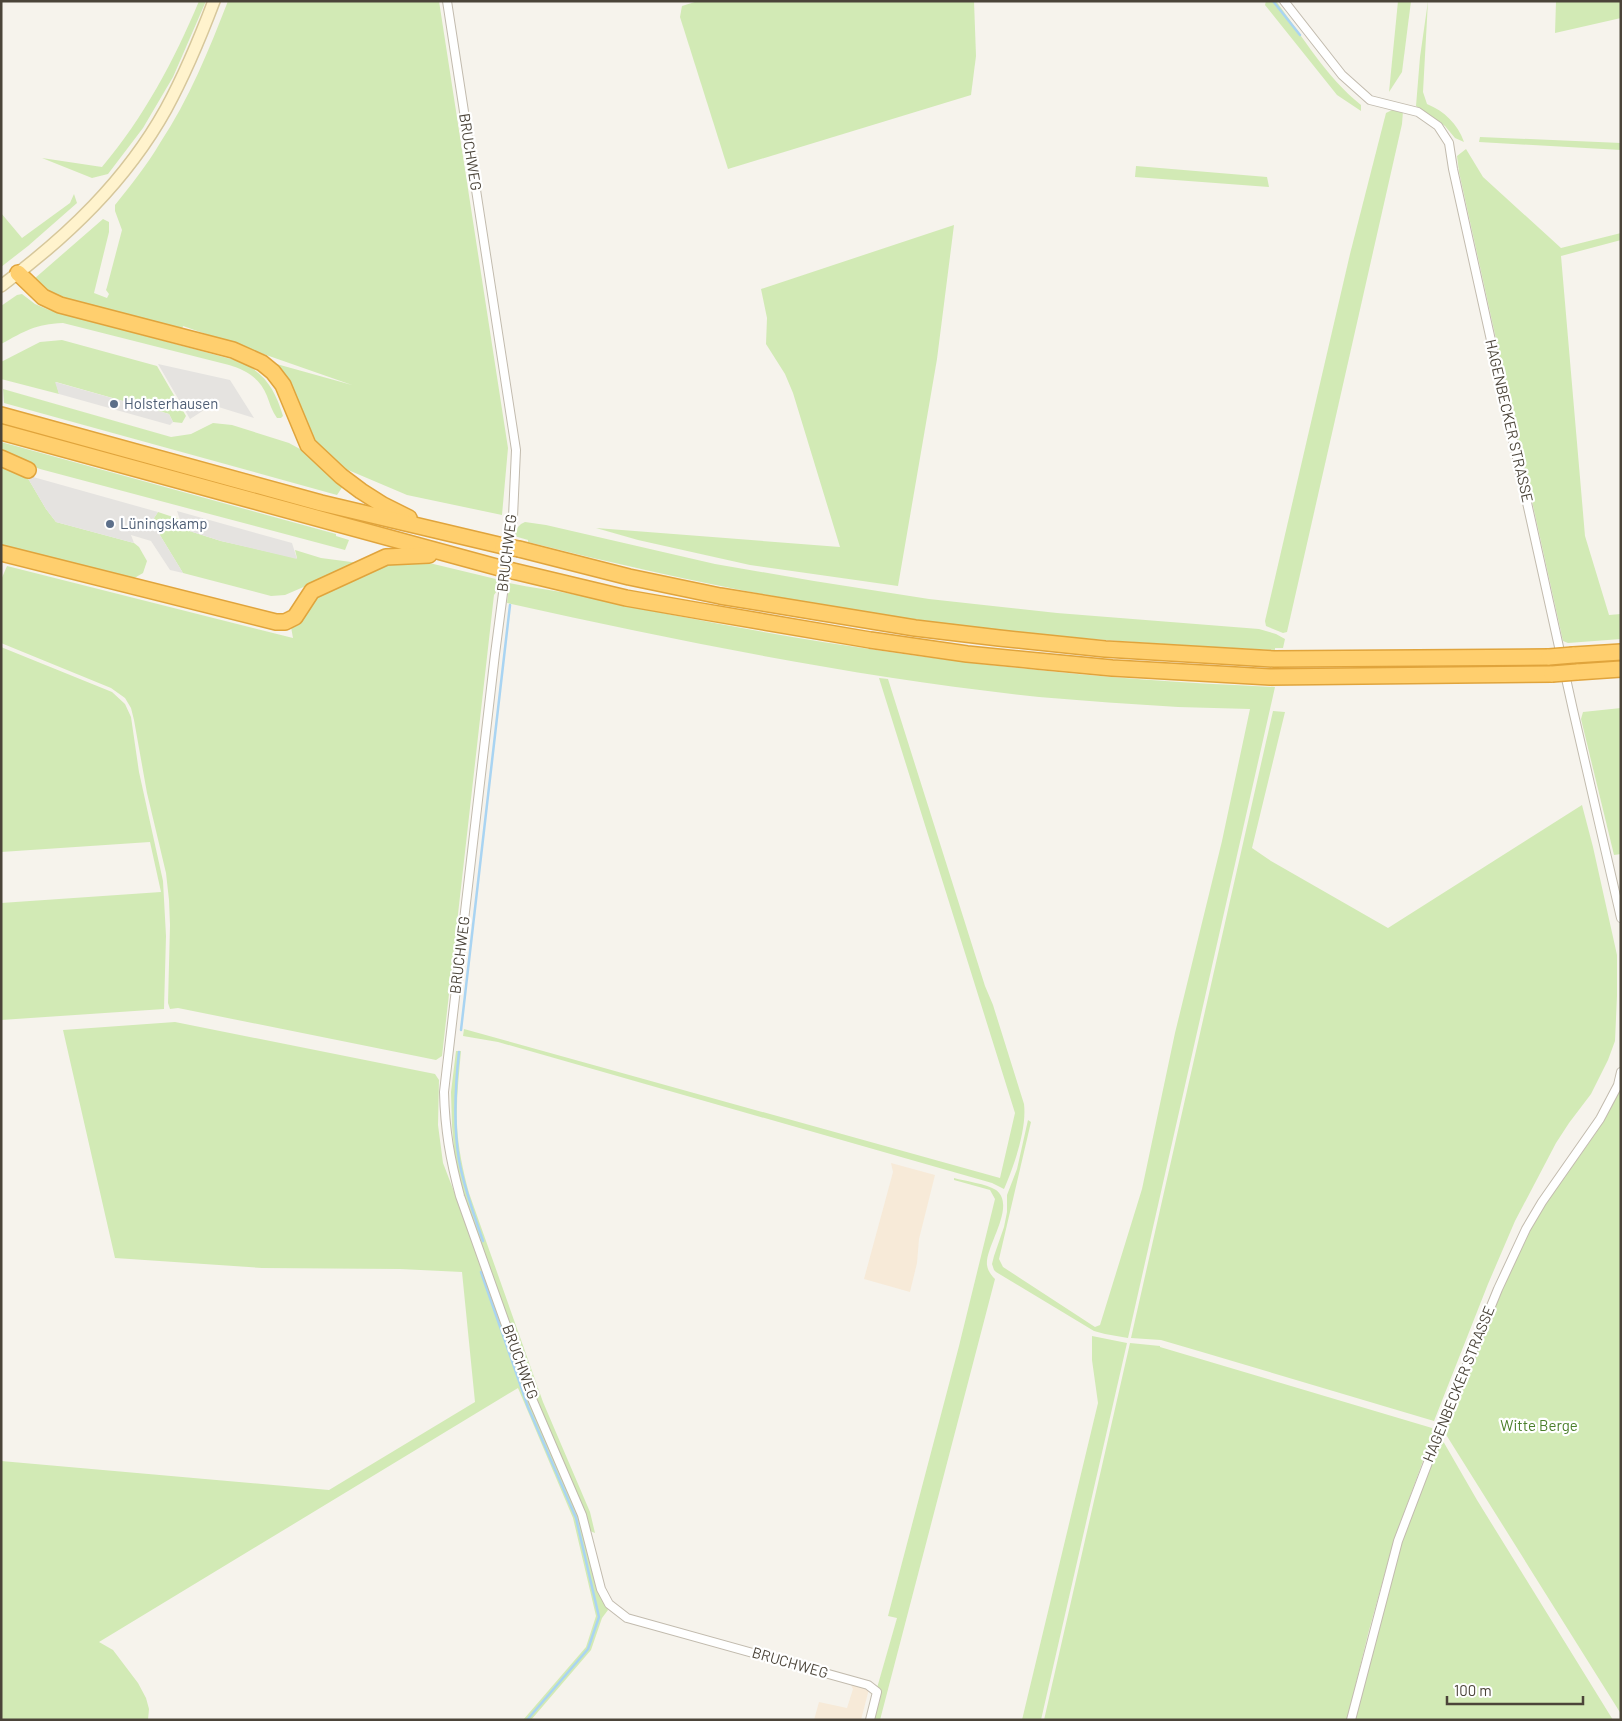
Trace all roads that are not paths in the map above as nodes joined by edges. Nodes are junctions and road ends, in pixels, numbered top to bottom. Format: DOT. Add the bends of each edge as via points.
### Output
graph roads {
  1 [pos="214,1"];
  2 [pos="447,1"];
  3 [pos="1284,1"];
  4 [pos="18,273"];
  5 [pos="1,286"];
  6 [pos="1,414"];
  7 [pos="1,432"];
  8 [pos="1,458"];
  9 [pos="28,470"];
  10 [pos="435,530"];
  11 [pos="1,553"];
  12 [pos="445,554"];
  13 [pos="1621,652"];
  14 [pos="1621,670"];
  15 [pos="1621,918"];
  16 [pos="1621,1072"];
  17 [pos="870,1720"];
  18 [pos="1350,1720"];
  1 -- 4 [label="main road" via="179,83 140,150 85,216"];
  2 -- 17 [label="street, BRUCHWEG" via="516,450 513,517 444,1092 451,1162 460,1196 533,1400 582,1515 600,1589 609,1604 627,1618 868,1685 877,1692"];
  3 -- 15 [label="street, HAGENBECKER STRASSE" via="1342,75 1370,100 1418,112 1438,126 1450,143 1457,189"];
  4 -- 5 [label="main road"];
  4 -- 10 [label="highway" via="43,297 60,304 234,350 262,363 283,385 308,445 341,476 382,505"];
  6 -- 10 [label="highway" via="312,500"];
  7 -- 12 [label="highway"];
  8 -- 9 [label="highway"];
  10 -- 13 [label="highway, bridge" via="720,596 915,628 1105,649 1274,660 1549,657"];
  11 -- 12 [label="highway" via="276,622 295,617 312,591 386,557"];
  12 -- 14 [label="highway, bridge" via="626,598 967,654 1112,668 1270,678"];
  16 -- 18 [label="street, HAGENBECKER STRASSE" via="1606,1109 1526,1229 1498,1289 1398,1541"];
}
